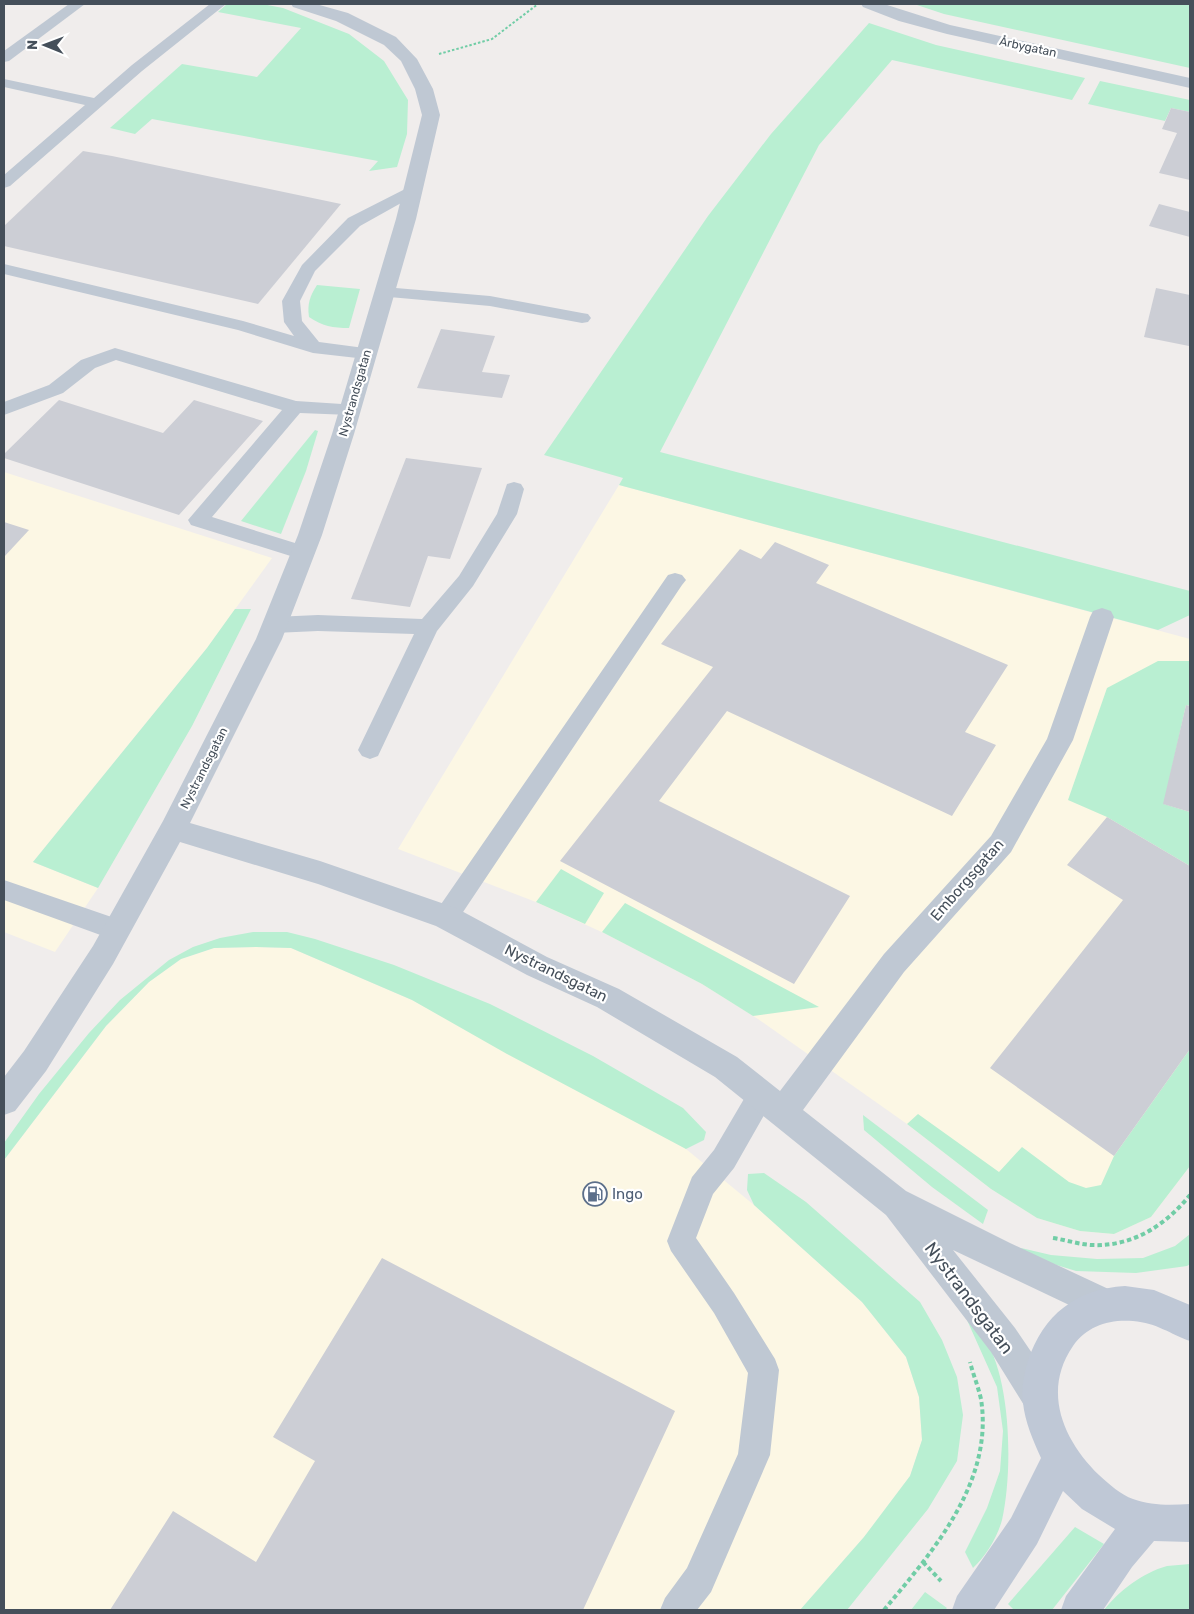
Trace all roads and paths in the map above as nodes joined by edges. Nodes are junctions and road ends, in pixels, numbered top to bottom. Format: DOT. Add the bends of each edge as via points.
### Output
graph roads {
  1 [pos="78,4"];
  2 [pos="219,4"];
  3 [pos="299,4"];
  4 [pos="538,4"];
  5 [pos="869,4"];
  6 [pos="4,58"];
  7 [pos="409,62"];
  8 [pos="1190,82"];
  9 [pos="4,83"];
  10 [pos="96,103"];
  11 [pos="4,183"];
  12 [pos="413,190"];
  13 [pos="4,269"];
  14 [pos="384,292"];
  15 [pos="582,318"];
  16 [pos="313,347"];
  17 [pos="366,353"];
  18 [pos="294,407"];
  19 [pos="4,409"];
  20 [pos="350,409"];
  21 [pos="514,490"];
  22 [pos="304,553"];
  23 [pos="676,580"];
  24 [pos="1102,617"];
  25 [pos="274,625"];
  26 [pos="428,627"];
  27 [pos="370,750"];
  28 [pos="173,829"];
  29 [pos="4,890"];
  30 [pos="446,917"];
  31 [pos="117,930"];
  32 [pos="4,1101"];
  33 [pos="771,1104"];
  34 [pos="1190,1195"];
  35 [pos="894,1202"];
  36 [pos="1044,1236"];
  37 [pos="1106,1305"];
  38 [pos="1189,1321"];
  39 [pos="969,1360"];
  40 [pos="1040,1397"];
  41 [pos="1060,1458"];
  42 [pos="1146,1522"];
  43 [pos="1190,1524"];
  44 [pos="677,1610"];
  45 [pos="884,1610"];
  46 [pos="970,1610"];
  47 [pos="1080,1610"];
  1 -- 6 [label="lane"];
  2 -- 10 [label="lane"];
  3 -- 7 [label="street, Nystrandsgatan" via="342,17 390,41"];
  4 -- 7 [label="path" via="488,41"];
  5 -- 8 [label="street, Årbygatan" via="947,29"];
  7 -- 12 [label="street, Nystrandsgatan" via="424,89 430,115"];
  9 -- 10 [label="lane"];
  10 -- 11 [label="lane"];
  12 -- 14 [label="street, Nystrandsgatan"];
  12 -- 16 [label="lane" via="354,222 308,269 291,301 293,322"];
  13 -- 16 [label="lane" via="242,326"];
  14 -- 15 [label="lane" via="490,301"];
  14 -- 17 [label="street, Nystrandsgatan"];
  16 -- 17 [label="lane"];
  17 -- 20 [label="street, Nystrandsgatan"];
  18 -- 19 [label="lane" via="115,354 88,364 56,389"];
  18 -- 20 [label="lane"];
  18 -- 22 [label="lane" via="198,520"];
  20 -- 22 [label="street, Nystrandsgatan"];
  21 -- 26 [label="lane" via="507,514 466,581"];
  22 -- 25 [label="street, Nystrandsgatan"];
  23 -- 30 [label="lane"];
  24 -- 33 [label="street, Emborgsgatan" via="1060,740 1001,844"];
  25 -- 26 [label="lane" via="318,623"];
  25 -- 28 [label="street, Nystrandsgatan"];
  26 -- 27 [label="lane"];
  28 -- 30 [label="street, Nystrandsgatan" via="320,873"];
  28 -- 31 [label="street, Nystrandsgatan"];
  29 -- 31 [label="lane"];
  30 -- 33 [label="street, Nystrandsgatan" via="537,966 608,998 726,1067"];
  31 -- 32 [label="street, Nystrandsgatan" via="35,1061"];
  33 -- 35 [label="street, Nystrandsgatan"];
  33 -- 44 [label="lane" via="702,1186 681,1241 724,1303 764,1370 754,1455 699,1580"];
  34 -- 36 [label="path" via="1165,1222 1129,1242 1090,1245"];
  35 -- 37 [label="street, Nystrandsgatan"];
  35 -- 40 [label="street, Nystrandsgatan" via="1003,1340"];
  37 -- 38 [label="main road" via="1143,1305"];
  37 -- 40 [label="main road" via="1072,1321 1055,1338 1040,1374"];
  39 -- 45 [label="path" via="980,1394 983,1436 969,1490 935,1548"];
  40 -- 41 [label="main road" via="1048,1436"];
  41 -- 42 [label="main road" via="1074,1478 1093,1496 1118,1512"];
  41 -- 46 [label="main road" via="1024,1531"];
  42 -- 43 [label="main road"];
  42 -- 47 [label="main road"];
}
